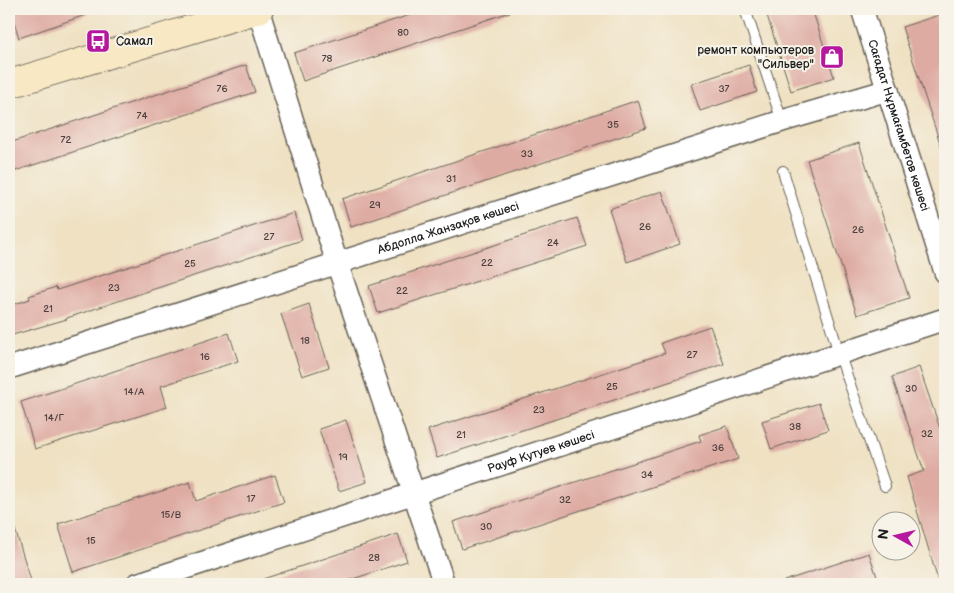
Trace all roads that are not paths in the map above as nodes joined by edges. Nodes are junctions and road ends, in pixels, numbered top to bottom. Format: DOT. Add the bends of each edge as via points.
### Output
graph roads {
  1 [pos="258,9"];
  2 [pos="745,9"];
  3 [pos="866,10"];
  4 [pos="9,84"];
  5 [pos="888,90"];
  6 [pos="782,121"];
  7 [pos="783,171"];
  8 [pos="337,263"];
  9 [pos="945,272"];
  10 [pos="945,319"];
  11 [pos="839,353"];
  12 [pos="9,368"];
  13 [pos="885,486"];
  14 [pos="413,495"];
  15 [pos="137,584"];
  16 [pos="444,584"];
  1 -- 4 [label="street"];
  1 -- 8 [label="street"];
  2 -- 6 [label="lane"];
  3 -- 5 [label="street, Сағадат Нұрмағамбетов көшесі"];
  5 -- 6 [label="street, Абдолла Жанзақов көшесі"];
  5 -- 9 [label="street, Сағадат Нұрмағамбетов көшесі"];
  6 -- 8 [label="street, Абдолла Жанзақов көшесі"];
  7 -- 11 [label="lane"];
  8 -- 12 [label="street, Абдолла Жанзақов көшесі"];
  8 -- 14 [label="street"];
  10 -- 11 [label="street, Рауф Кутуев көшесі"];
  11 -- 13 [label="lane"];
  11 -- 14 [label="street, Рауф Кутуев көшесі"];
  14 -- 15 [label="street, Рауф Кутуев көшесі"];
  14 -- 16 [label="street"];
}
